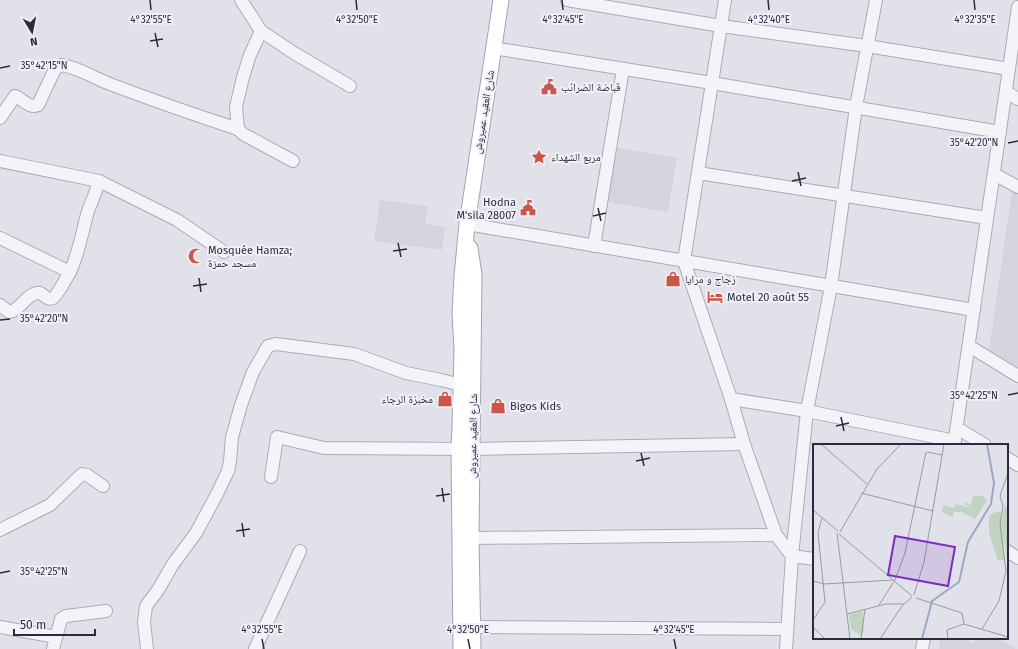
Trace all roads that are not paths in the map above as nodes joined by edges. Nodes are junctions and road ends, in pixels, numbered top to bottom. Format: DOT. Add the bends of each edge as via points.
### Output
graph roads {
  1 [pos="241,0"];
  2 [pos="501,0"];
  3 [pos="567,0"];
  4 [pos="725,0"];
  5 [pos="876,0"];
  6 [pos="602,3"];
  7 [pos="1018,7"];
  8 [pos="721,26"];
  9 [pos="261,30"];
  10 [pos="867,46"];
  11 [pos="493,48"];
  12 [pos="623,69"];
  13 [pos="1009,69"];
  14 [pos="712,83"];
  15 [pos="350,86"];
  16 [pos="1006,92"];
  17 [pos="1018,99"];
  18 [pos="856,107"];
  19 [pos="0,118"];
  20 [pos="238,129"];
  21 [pos="1000,132"];
  22 [pos="0,161"];
  23 [pos="293,161"];
  24 [pos="698,173"];
  25 [pos="994,174"];
  26 [pos="98,181"];
  27 [pos="1018,187"];
  28 [pos="843,195"];
  29 [pos="987,218"];
  30 [pos="467,224"];
  31 [pos="0,238"];
  32 [pos="594,246"];
  33 [pos="224,252"];
  34 [pos="684,261"];
  35 [pos="70,272"];
  36 [pos="830,286"];
  37 [pos="0,305"];
  38 [pos="974,310"];
  39 [pos="969,346"];
  40 [pos="1018,376"];
  41 [pos="461,385"];
  42 [pos="731,399"];
  43 [pos="807,411"];
  44 [pos="957,428"];
  45 [pos="954,443"];
  46 [pos="744,444"];
  47 [pos="984,444"];
  48 [pos="466,450"];
  49 [pos="1008,459"];
  50 [pos="1018,465"];
  51 [pos="271,477"];
  52 [pos="103,486"];
  53 [pos="0,530"];
  54 [pos="776,535"];
  55 [pos="471,538"];
  56 [pos="300,551"];
  57 [pos="1008,552"];
  58 [pos="792,556"];
  59 [pos="1018,558"];
  60 [pos="813,559"];
  61 [pos="106,611"];
  62 [pos="0,627"];
  63 [pos="472,627"];
  64 [pos="787,629"];
  65 [pos="56,636"];
  66 [pos="924,639"];
  67 [pos="53,649"];
  68 [pos="147,649"];
  69 [pos="255,649"];
  70 [pos="461,649"];
  71 [pos="473,649"];
  72 [pos="786,649"];
  73 [pos="922,649"];
  1 -- 9 [label="street"];
  2 -- 11 [label="main road, شارع العقيد عميروش"];
  3 -- 6 [label="street"];
  4 -- 8 [label="street"];
  5 -- 10 [label="street"];
  6 -- 8 [label="street"];
  7 -- 13 [label="street"];
  8 -- 10 [label="street"];
  8 -- 14 [label="street"];
  9 -- 15 [label="street"];
  9 -- 20 [label="street" via="250,55 236,107"];
  10 -- 13 [label="street"];
  10 -- 18 [label="street"];
  11 -- 12 [label="street"];
  11 -- 30 [label="main road, شارع العقيد عميروش"];
  12 -- 14 [label="street"];
  12 -- 32 [label="street"];
  13 -- 16 [label="street"];
  14 -- 18 [label="street"];
  14 -- 24 [label="street"];
  16 -- 17 [label="street"];
  16 -- 21 [label="street"];
  18 -- 21 [label="street"];
  18 -- 28 [label="street"];
  19 -- 20 [label="street" via="15,96 29,105 38,105 55,69 61,65"];
  20 -- 23 [label="street"];
  21 -- 25 [label="street"];
  22 -- 26 [label="street"];
  24 -- 28 [label="street"];
  24 -- 34 [label="street"];
  25 -- 27 [label="street"];
  25 -- 29 [label="street"];
  26 -- 33 [label="street" via="177,220"];
  26 -- 35 [label="street"];
  28 -- 29 [label="street"];
  28 -- 36 [label="street"];
  29 -- 38 [label="street"];
  30 -- 32 [label="street"];
  30 -- 41 [label="main road, شارع العقيد عميروش" via="460,312"];
  30 -- 48 [label="main road, شارع العقيد عميروش" via="474,275"];
  31 -- 35 [label="street"];
  32 -- 34 [label="street"];
  34 -- 36 [label="street"];
  34 -- 42 [label="street"];
  35 -- 37 [label="street" via="51,299 41,293 35,293 10,312"];
  36 -- 38 [label="street"];
  36 -- 43 [label="street"];
  38 -- 39 [label="street"];
  39 -- 40 [label="street"];
  39 -- 44 [label="street"];
  41 -- 48 [label="main road, شارع العقيد عميروش"];
  41 -- 68 [label="street" via="406,373 354,354 276,344 268,346 241,405 232,437 228,471 196,533 146,606 144,622"];
  42 -- 43 [label="street"];
  42 -- 46 [label="street"];
  43 -- 45 [label="street"];
  43 -- 58 [label="street"];
  44 -- 45 [label="street"];
  44 -- 47 [label="street"];
  46 -- 48 [label="street"];
  46 -- 54 [label="street"];
  48 -- 51 [label="street" via="324,448 277,437"];
  48 -- 55 [label="main road, شارع العقيد عميروش"];
  48 -- 70 [label="main road, شارع العقيد عميروش"];
  49 -- 50 [label="street"];
  52 -- 53 [label="street" via="82,474 50,505"];
  54 -- 55 [label="street"];
  54 -- 58 [label="street"];
  55 -- 63 [label="main road, شارع العقيد عميروش"];
  56 -- 69 [label="street"];
  57 -- 59 [label="street"];
  58 -- 60 [label="street"];
  58 -- 64 [label="street"];
  61 -- 65 [label="street" via="61,618"];
  62 -- 65 [label="street"];
  63 -- 64 [label="street"];
  63 -- 71 [label="main road, شارع العقيد عميروش"];
  64 -- 72 [label="street"];
  65 -- 67 [label="street"];
  66 -- 73 [label="street"];
}
